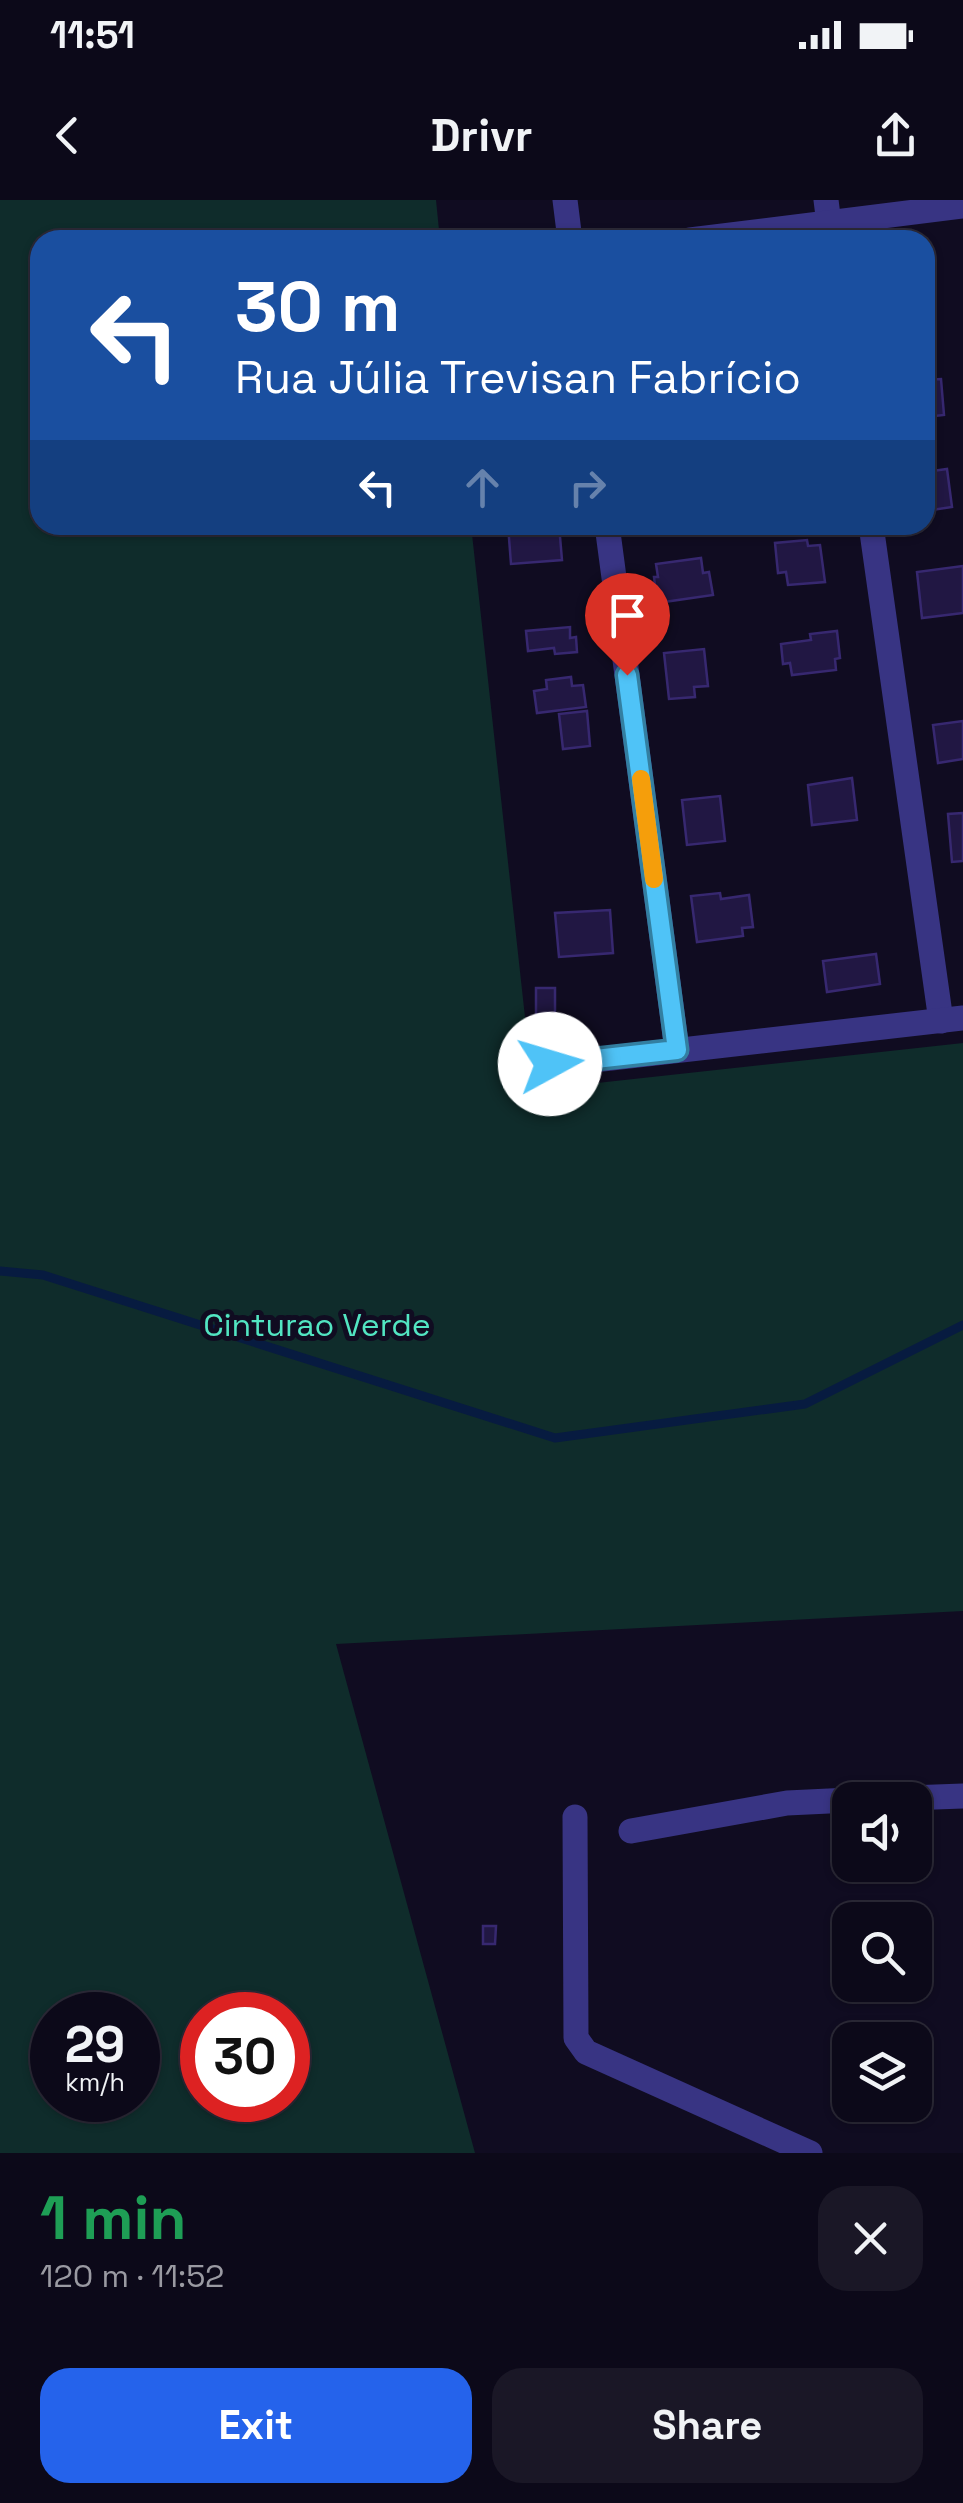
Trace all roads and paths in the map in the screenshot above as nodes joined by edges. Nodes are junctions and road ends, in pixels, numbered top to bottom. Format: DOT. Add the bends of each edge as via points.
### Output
graph roads {
  1 [pos="564,200"];
  2 [pos="963,206"];
  3 [pos="829,221"];
  4 [pos="568,230"];
  5 [pos="763,230"];
  6 [pos="609,535"];
  7 [pos="874,535"];
  8 [pos="952,1020"];
  9 [pos="677,1050"];
  10 [pos="550,1064"];
  11 [pos="963,1796"];
  12 [pos="932,1797"];
  13 [pos="832,1801"];
  14 [pos="575,1817"];
  15 [pos="630,1831"];
  16 [pos="810,2153"];
  1 -- 4 [label="street"];
  2 -- 3 [label="street"];
  3 -- 5 [label="street"];
  6 -- 9 [label="street"];
  7 -- 8 [label="street"];
  8 -- 9 [label="street"];
  9 -- 10 [label="street"];
  11 -- 12 [label="street"];
  13 -- 15 [label="street"];
  14 -- 16 [label="street" via="576,2038 586,2052"];
}
